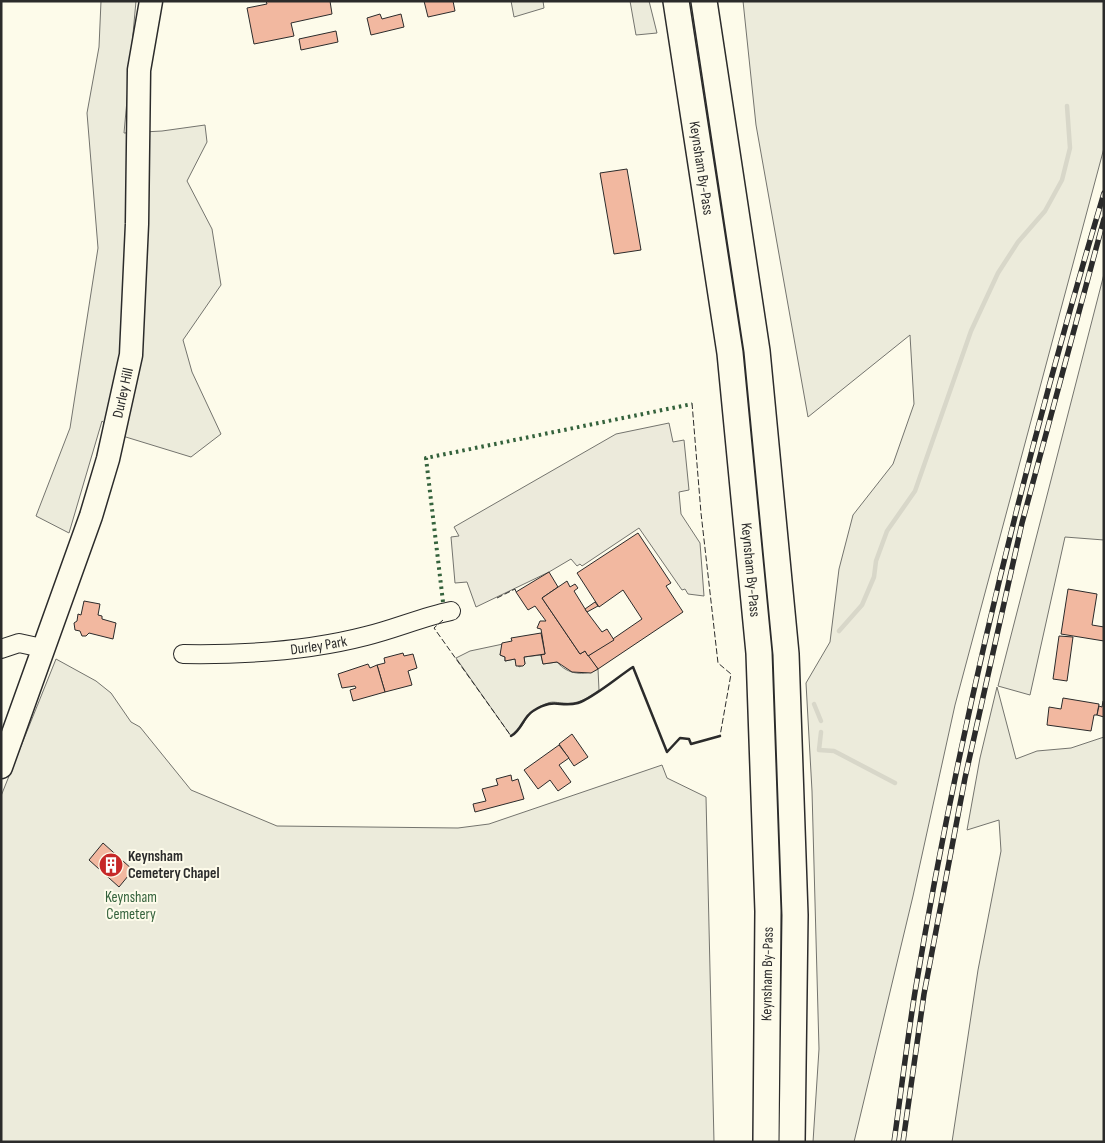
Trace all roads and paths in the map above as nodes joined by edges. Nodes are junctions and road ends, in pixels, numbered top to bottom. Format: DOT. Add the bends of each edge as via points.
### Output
graph roads {
  1 [pos="151,1"];
  2 [pos="676,1"];
  3 [pos="704,1"];
  4 [pos="451,611"];
  5 [pos="42,648"];
  6 [pos="1,649"];
  7 [pos="183,654"];
  8 [pos="1,767"];
  9 [pos="766,1142"];
  10 [pos="792,1142"];
  1 -- 5 [label="main road, Durley Hill" via="139,70 131,355 99,487"];
  2 -- 9 [label="highway, Keynsham By-Pass" via="730,353 759,653 768,911"];
  3 -- 10 [label="highway, Keynsham By-Pass" via="757,351 786,654 795,915"];
  4 -- 7 [label="street, Durley Park" via="366,636 316,646"];
  5 -- 6 [label="street" via="19,643"];
  5 -- 8 [label="main road, Durley Hill"];
}
